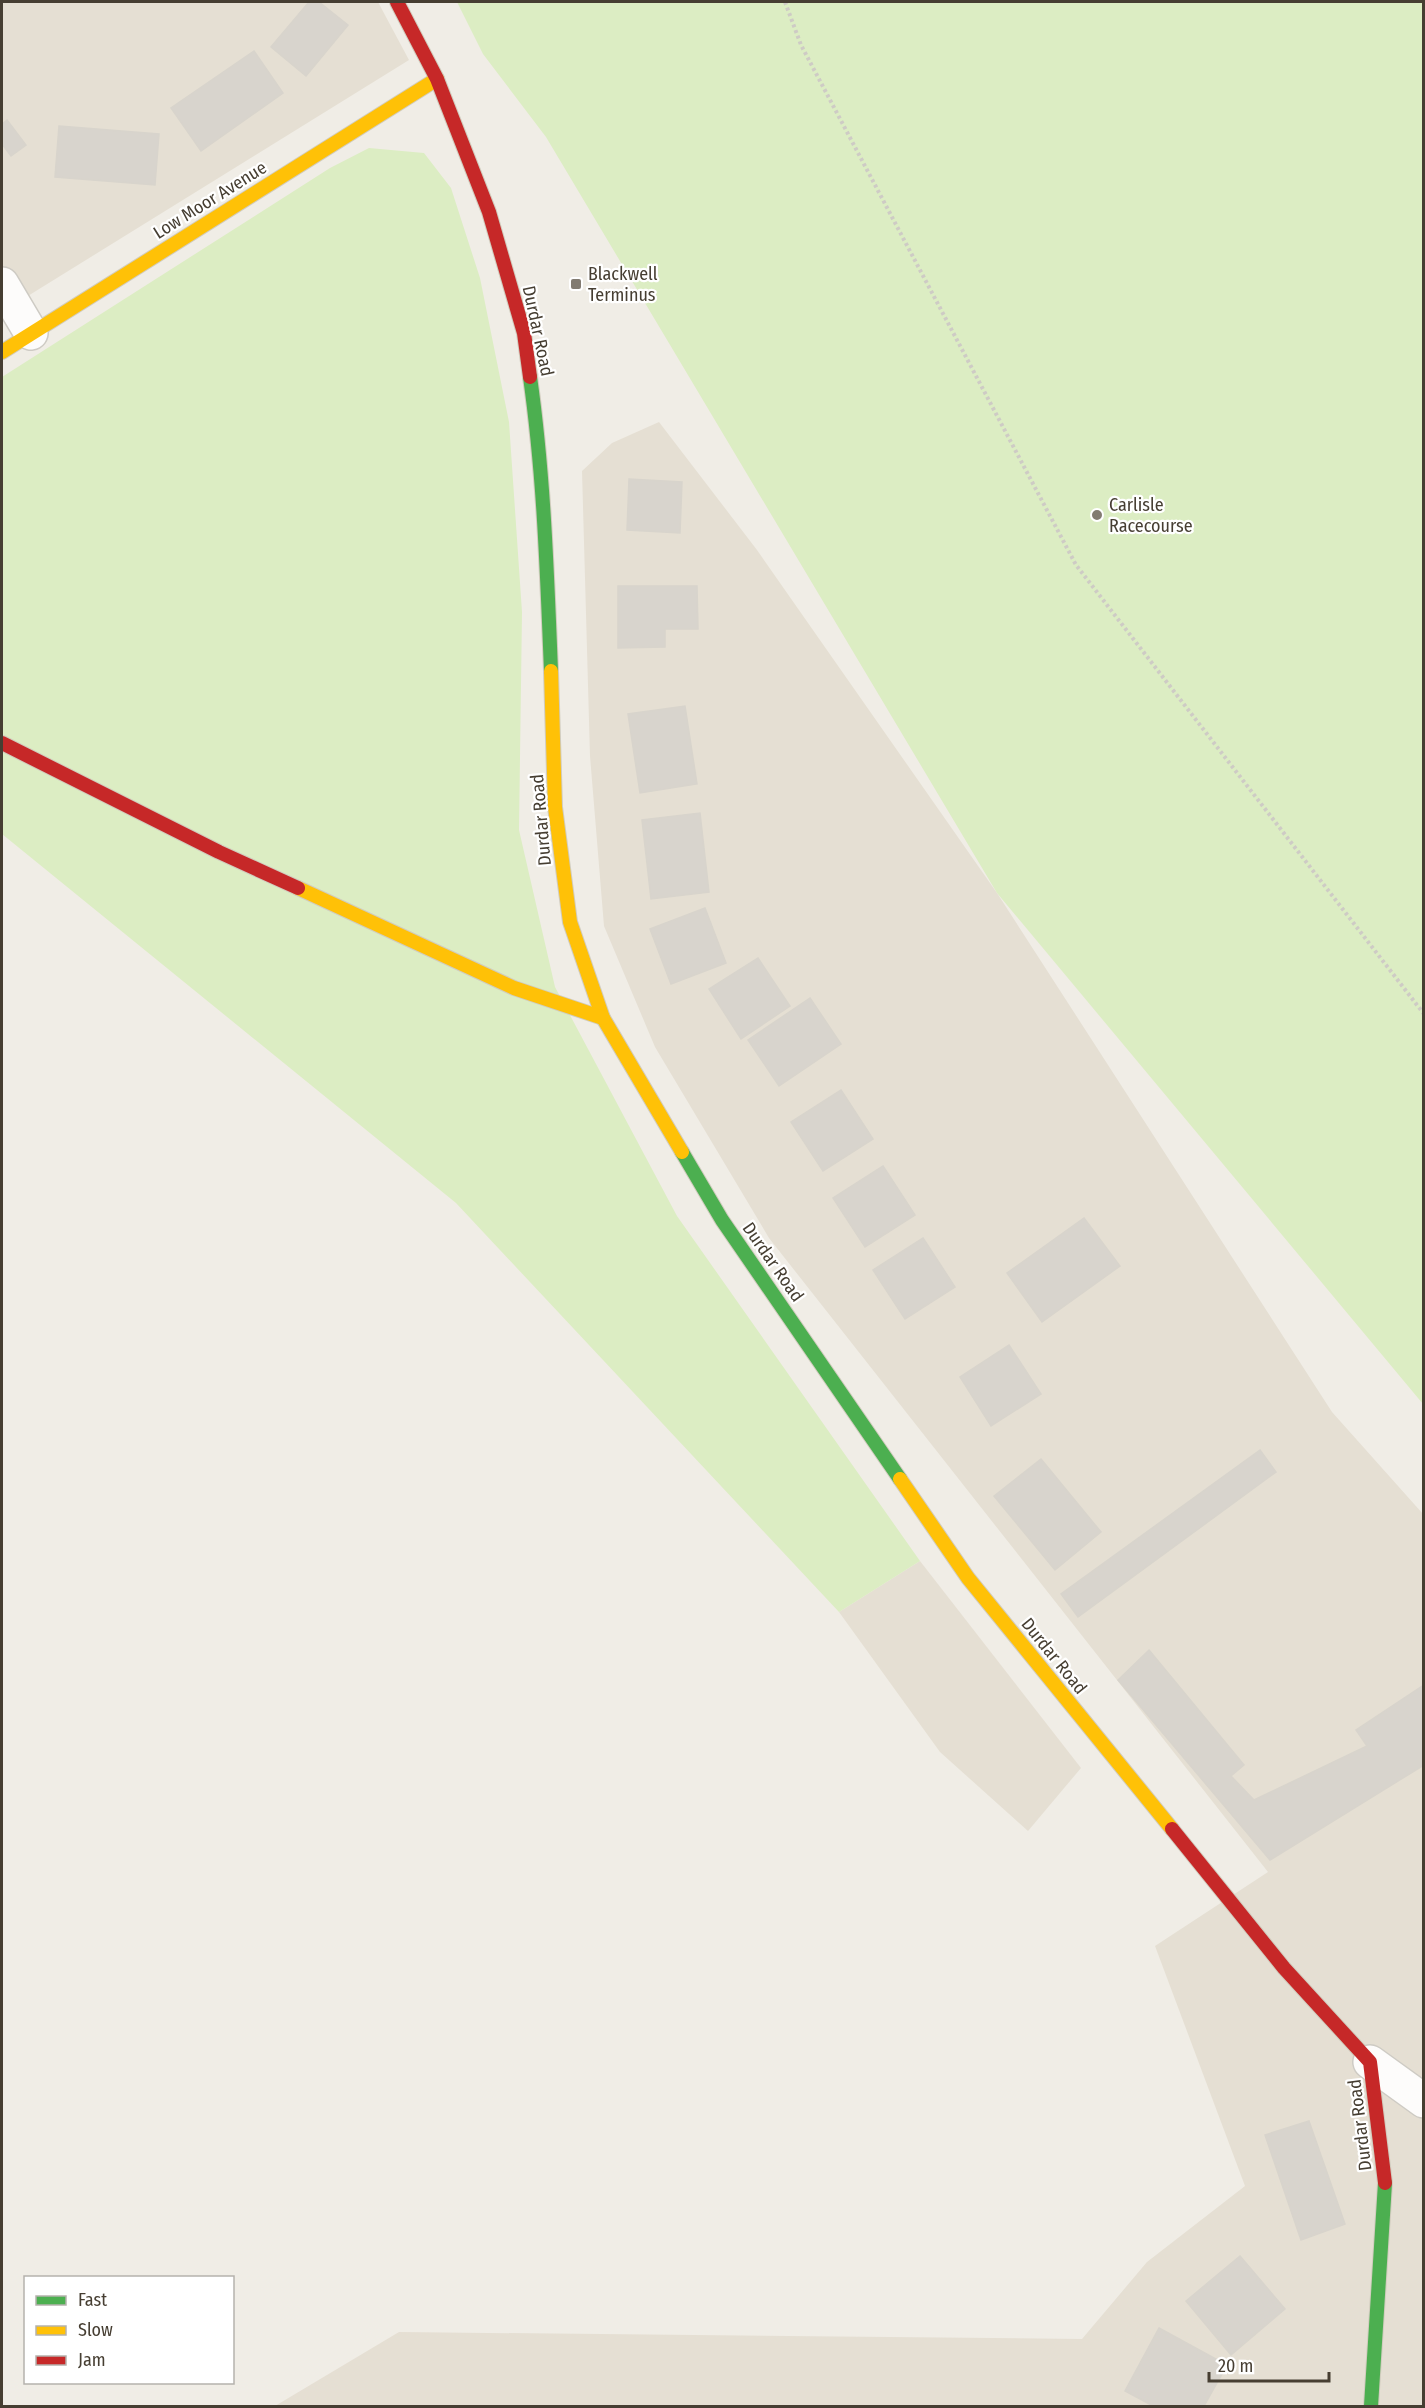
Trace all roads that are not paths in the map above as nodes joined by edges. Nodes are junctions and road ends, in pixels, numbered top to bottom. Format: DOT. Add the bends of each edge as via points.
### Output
graph roads {
  1 [pos="398,2"];
  2 [pos="437,79"];
  3 [pos="2,284"];
  4 [pos="31,333"];
  5 [pos="2,352"];
  6 [pos="2,743"];
  7 [pos="603,1018"];
  8 [pos="1370,2062"];
  9 [pos="1424,2102"];
  10 [pos="1371,2406"];
  1 -- 2 [label="street, Durdar Road"];
  2 -- 4 [label="street, Low Moor Avenue"];
  2 -- 7 [label="street, Durdar Road" via="489,212 524,333 540,451 555,807 570,922"];
  3 -- 4 [label="street"];
  4 -- 5 [label="street, Low Moor Avenue"];
  6 -- 7 [label="street" via="219,852 514,988"];
  7 -- 8 [label="street, Durdar Road" via="722,1220 968,1578 1284,1968"];
  8 -- 9 [label="street"];
  8 -- 10 [label="street, Durdar Road" via="1385,2184"];
}
